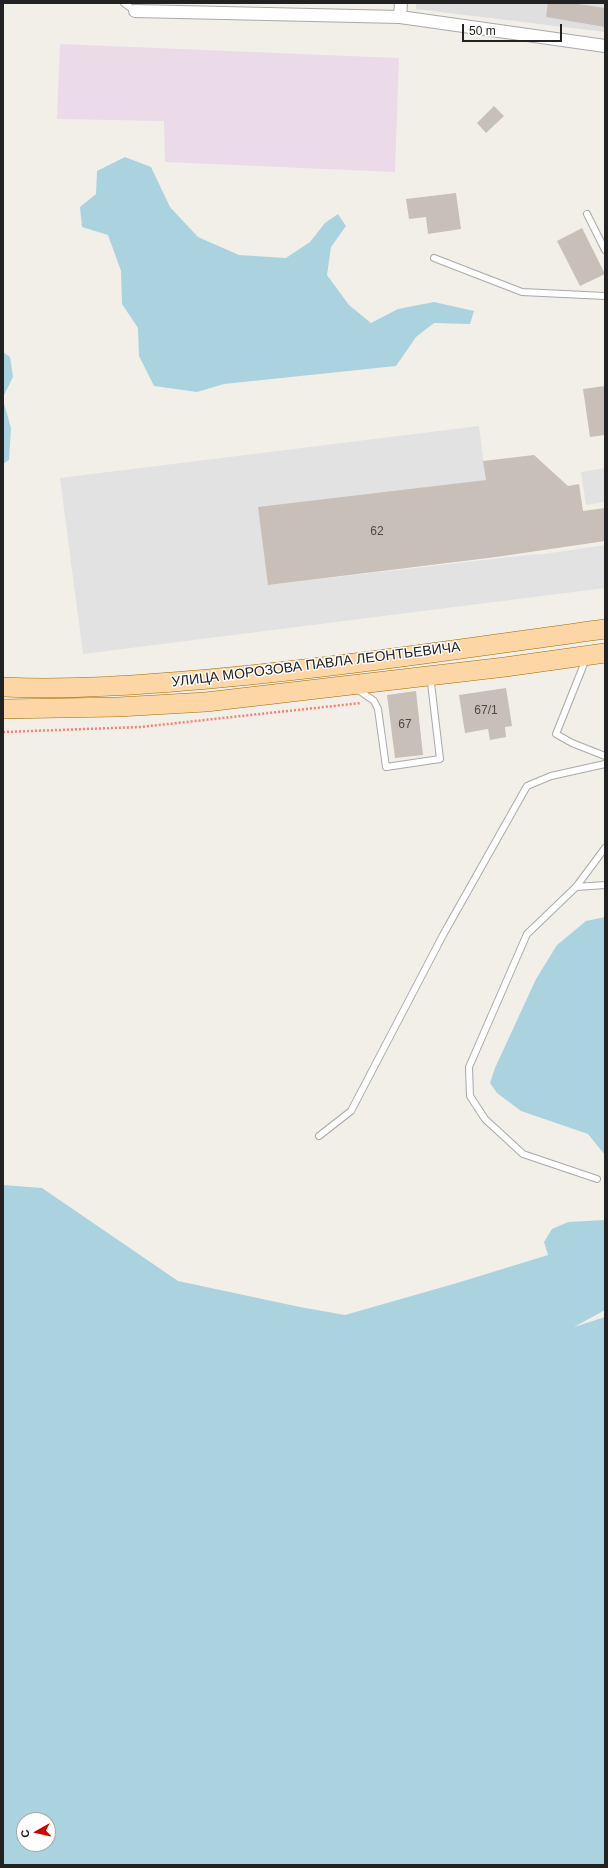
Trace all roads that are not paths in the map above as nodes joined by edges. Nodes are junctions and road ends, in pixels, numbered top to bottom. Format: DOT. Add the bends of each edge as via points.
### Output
graph roads {
  1 [pos="124,3"];
  2 [pos="402,3"];
  3 [pos="165,7"];
  4 [pos="135,11"];
  5 [pos="400,17"];
  6 [pos="605,46"];
  7 [pos="586,214"];
  8 [pos="605,250"];
  9 [pos="434,258"];
  10 [pos="605,296"];
  11 [pos="605,629"];
  12 [pos="596,654"];
  13 [pos="441,674"];
  14 [pos="351,684"];
  15 [pos="3,687"];
  16 [pos="3,708"];
  17 [pos="605,756"];
  18 [pos="605,764"];
  19 [pos="605,848"];
  20 [pos="605,885"];
  21 [pos="576,888"];
  22 [pos="319,1136"];
  23 [pos="597,1179"];
  1 -- 4 [label="lane"];
  2 -- 5 [label="street"];
  3 -- 4 [label="street"];
  3 -- 5 [label="street"];
  5 -- 6 [label="street"];
  7 -- 8 [label="lane"];
  9 -- 10 [label="lane" via="522,292"];
  11 -- 15 [label="main road, УЛИЦА МОРОЗОВА ПАВЛА ЛЕОНТЬЕВИЧА" via="277,673 116,687"];
  12 -- 13 [label="main road, УЛИЦА МОРОЗОВА ПАВЛА ЛЕОНТЬЕВИЧА"];
  12 -- 17 [label="lane" via="556,734 572,744"];
  13 -- 14 [label="main road, УЛИЦА МОРОЗОВА ПАВЛА ЛЕОНТЬЕВИЧА"];
  13 -- 14 [label="lane" via="431,683 440,759 386,767 378,709 374,701"];
  14 -- 16 [label="main road, УЛИЦА МОРОЗОВА ПАВЛА ЛЕОНТЬЕВИЧА" via="160,705"];
  18 -- 22 [label="lane" via="551,776 527,786 443,935 351,1111"];
  19 -- 21 [label="lane"];
  20 -- 21 [label="lane"];
  21 -- 23 [label="lane" via="528,934 469,1067 470,1096 485,1119 523,1154"];
}
